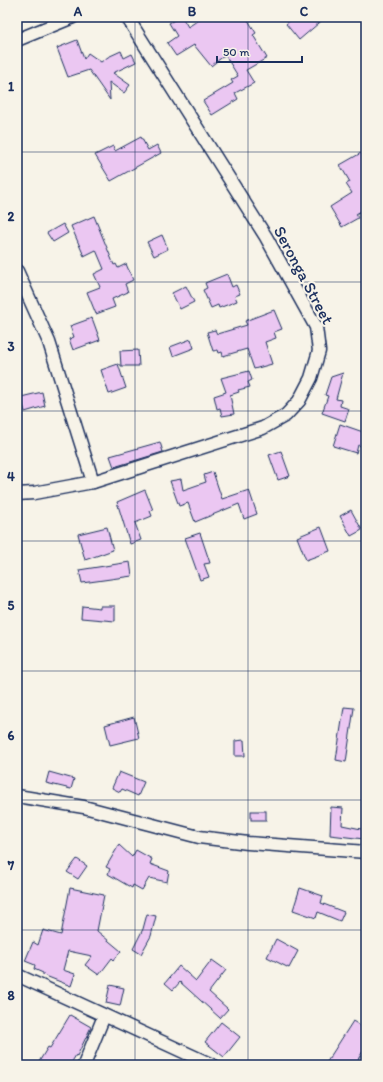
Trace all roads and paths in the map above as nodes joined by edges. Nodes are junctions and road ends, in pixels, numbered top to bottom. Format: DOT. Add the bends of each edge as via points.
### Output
graph roads {
  1 [pos="73,17"];
  2 [pos="127,17"];
  3 [pos="18,39"];
  4 [pos="17,271"];
  5 [pos="93,482"];
  6 [pos="17,494"];
  7 [pos="17,796"];
  8 [pos="366,852"];
  9 [pos="17,975"];
  10 [pos="104,1016"];
  11 [pos="84,1065"];
  12 [pos="212,1065"];
  1 -- 3 [label="street"];
  2 -- 5 [label="street, Seronga Street" via="266,237 316,327 319,350 299,402 286,416 263,428"];
  4 -- 5 [label="street" via="49,342"];
  5 -- 6 [label="street, Seronga Street"];
  7 -- 8 [label="street" via="84,808 199,836 248,843"];
  9 -- 10 [label="street"];
  10 -- 11 [label="street"];
  10 -- 12 [label="street"];
}
